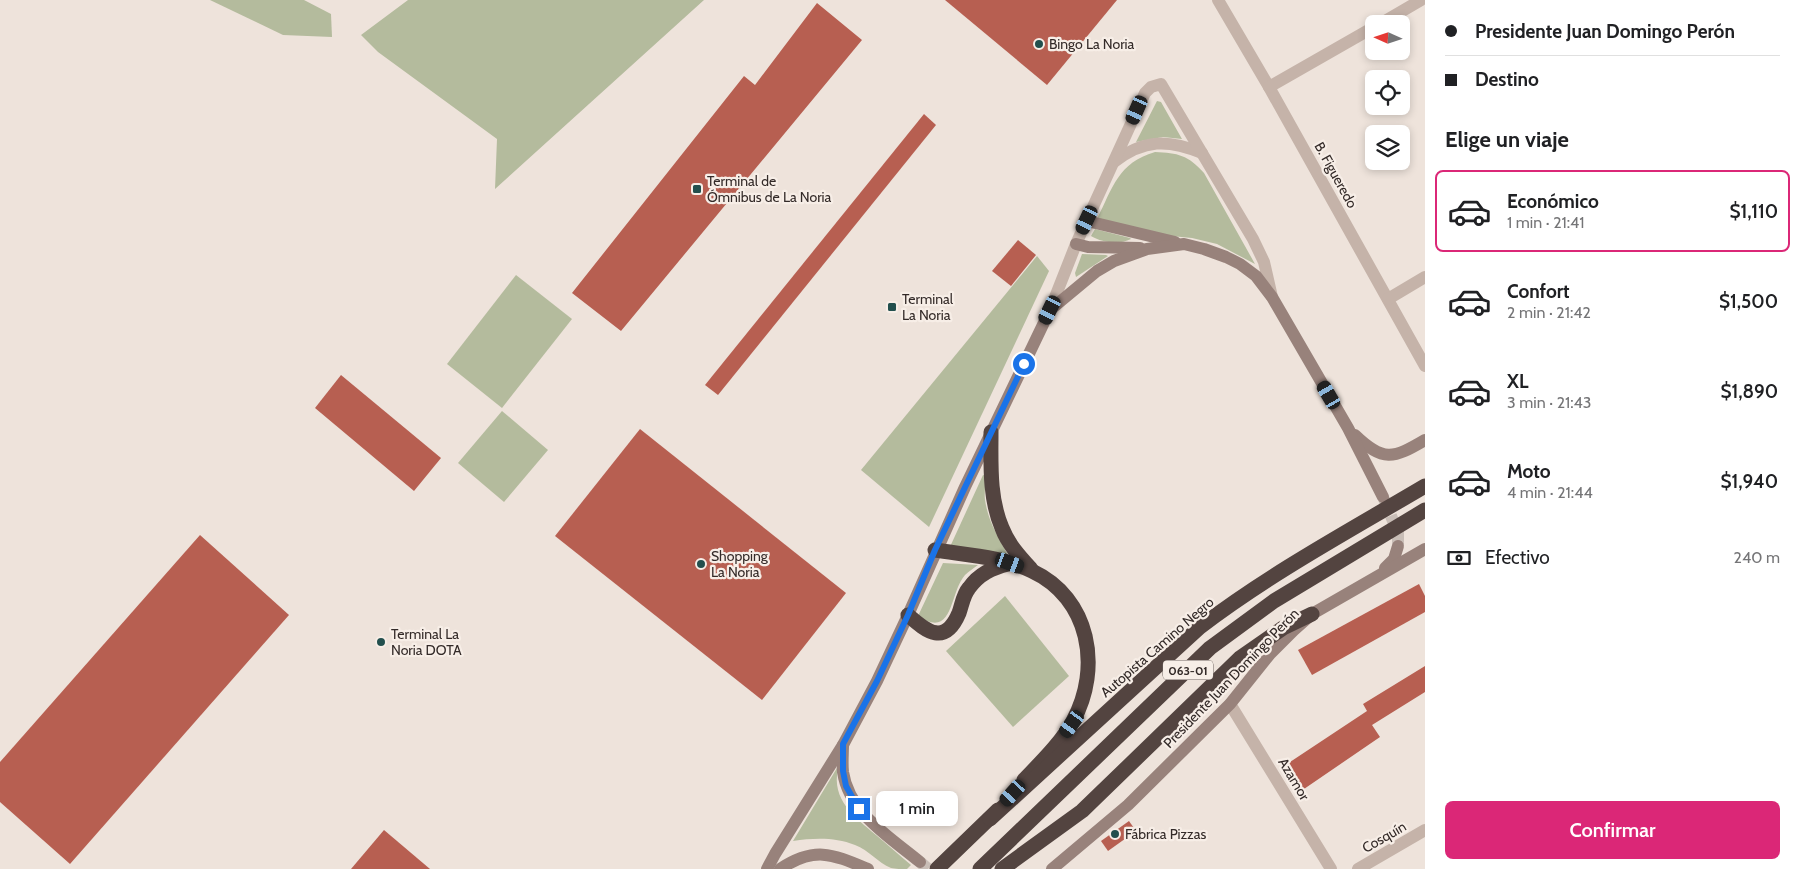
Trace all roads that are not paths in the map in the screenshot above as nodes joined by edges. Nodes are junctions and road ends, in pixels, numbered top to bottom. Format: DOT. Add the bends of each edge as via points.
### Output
graph roads {
  1 [pos="1218,0"];
  2 [pos="1421,0"];
  3 [pos="1395,15"];
  4 [pos="1365,32"];
  5 [pos="1269,87"];
  6 [pos="1202,153"];
  7 [pos="1114,163"];
  8 [pos="1087,220"];
  9 [pos="1076,244"];
  10 [pos="1184,244"];
  11 [pos="1147,249"];
  12 [pos="1425,277"];
  13 [pos="1272,297"];
  14 [pos="1388,299"];
  15 [pos="1050,310"];
  16 [pos="1425,366"];
  17 [pos="1348,428"];
  18 [pos="991,432"];
  19 [pos="1425,440"];
  20 [pos="1425,486"];
  21 [pos="1383,497"];
  22 [pos="1425,510"];
  23 [pos="1398,546"];
  24 [pos="1425,549"];
  25 [pos="935,550"];
  26 [pos="1010,563"];
  27 [pos="1033,571"];
  28 [pos="1372,580"];
  29 [pos="1312,614"];
  30 [pos="908,615"];
  31 [pos="1230,704"];
  32 [pos="843,744"];
  33 [pos="990,819"];
  34 [pos="1425,830"];
  35 [pos="920,862"];
  36 [pos="767,869"];
  37 [pos="780,869"];
  38 [pos="868,869"];
  39 [pos="937,869"];
  40 [pos="980,869"];
  41 [pos="1002,869"];
  42 [pos="1052,869"];
  43 [pos="1331,869"];
  44 [pos="1358,869"];
  1 -- 5 [label="street, B. Figueredo"];
  2 -- 3 [label="street"];
  4 -- 5 [label="street"];
  5 -- 14 [label="street, B. Figueredo"];
  6 -- 7 [label="street" via="1184,145 1156,143 1134,149"];
  6 -- 7 [label="street" via="1161,84 1151,86 1145,93"];
  6 -- 13 [label="street" via="1264,262"];
  7 -- 8 [label="street"];
  8 -- 9 [label="street"];
  8 -- 10 [label="street"];
  9 -- 11 [label="street"];
  9 -- 15 [label="street"];
  10 -- 11 [label="street"];
  10 -- 13 [label="street" via="1240,264 1256,276"];
  11 -- 15 [label="street" via="1097,271"];
  12 -- 14 [label="street"];
  13 -- 17 [label="street"];
  14 -- 16 [label="street, B. Figueredo"];
  15 -- 18 [label="street"];
  17 -- 19 [label="street" via="1379,454 1396,455"];
  17 -- 21 [label="street"];
  18 -- 25 [label="street"];
  18 -- 27 [label="highway" via="991,470 997,516 1016,552"];
  20 -- 33 [label="highway, Autopista Camino Negro / 063-01, bridge" via="1231,603 1200,627"];
  22 -- 40 [label="highway, 063-01, bridge" via="1274,601 1210,648"];
  23 -- 28 [label="street" via="1394,559"];
  24 -- 28 [label="street, Presidente Juan Domingo Perón"];
  25 -- 26 [label="highway"];
  25 -- 30 [label="street"];
  26 -- 27 [label="highway"];
  26 -- 30 [label="highway" via="978,577 968,589 954,623 948,629 932,633"];
  27 -- 33 [label="highway, bridge" via="1057,587 1080,621 1089,655 1086,690 1072,724"];
  28 -- 29 [label="street, Presidente Juan Domingo Perón"];
  29 -- 31 [label="street, Presidente Juan Domingo Perón" via="1282,641"];
  29 -- 41 [label="highway" via="1283,628 1240,658 1082,811"];
  30 -- 32 [label="street"];
  31 -- 42 [label="street, Presidente Juan Domingo Perón" via="1128,805"];
  31 -- 43 [label="street, Azamor"];
  32 -- 35 [label="street" via="846,786 859,809"];
  32 -- 36 [label="street"];
  33 -- 39 [label="highway, Autopista Camino Negro / 063-01"];
  34 -- 44 [label="street, Cosquín"];
  37 -- 38 [label="street" via="808,855 822,854"];
}
